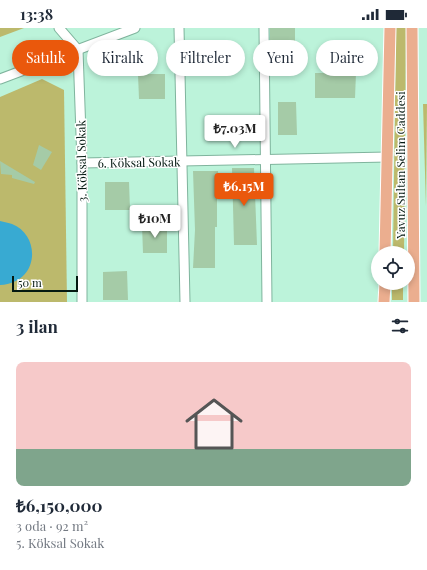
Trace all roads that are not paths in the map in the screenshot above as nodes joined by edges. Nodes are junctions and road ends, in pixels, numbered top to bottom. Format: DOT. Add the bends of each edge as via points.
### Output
graph roads {
  1 [pos="59,28"];
  2 [pos="134,28"];
  3 [pos="179,28"];
  4 [pos="264,28"];
  5 [pos="390,28"];
  6 [pos="412,28"];
  7 [pos="69,40"];
  8 [pos="79,50"];
  9 [pos="12,75"];
  10 [pos="79,76"];
  11 [pos="0,79"];
  12 [pos="388,157"];
  13 [pos="265,159"];
  14 [pos="181,161"];
  15 [pos="82,163"];
  16 [pos="385,246"];
  17 [pos="385,290"];
  18 [pos="82,302"];
  19 [pos="185,302"];
  20 [pos="268,302"];
  21 [pos="384,302"];
  22 [pos="414,302"];
  1 -- 7 [label="street"];
  2 -- 8 [label="street"];
  3 -- 14 [label="street"];
  4 -- 13 [label="street"];
  5 -- 12 [label="main road, Yavuz Sultan Selim Caddesi"];
  6 -- 22 [label="main road, Yavuz Sultan Selim Caddesi"];
  9 -- 11 [label="street"];
  10 -- 15 [label="street, 3. Köksal Sokak"];
  12 -- 13 [label="street, 6. Köksal Sokak"];
  12 -- 16 [label="main road, Yavuz Sultan Selim Caddesi"];
  13 -- 14 [label="street, 6. Köksal Sokak"];
  13 -- 20 [label="street"];
  14 -- 15 [label="street, 6. Köksal Sokak"];
  14 -- 19 [label="street"];
  15 -- 18 [label="street, 3. Köksal Sokak"];
  17 -- 21 [label="main road"];
}
